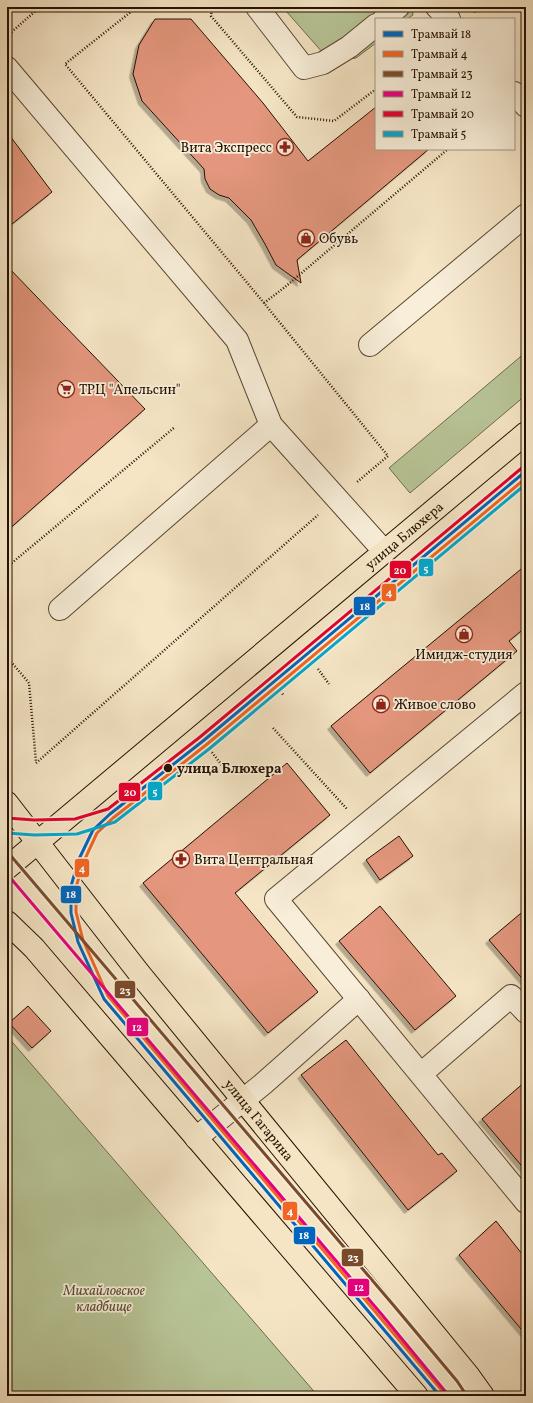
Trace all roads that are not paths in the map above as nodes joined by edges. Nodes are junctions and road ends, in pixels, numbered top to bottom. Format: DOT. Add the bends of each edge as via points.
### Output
graph roads {
  1 [pos="257,7"];
  2 [pos="398,7"];
  3 [pos="436,7"];
  4 [pos="385,18"];
  5 [pos="448,18"];
  6 [pos="375,26"];
  7 [pos="7,68"];
  8 [pos="515,94"];
  9 [pos="526,106"];
  10 [pos="526,215"];
  11 [pos="370,345"];
  12 [pos="271,425"];
  13 [pos="526,433"];
  14 [pos="384,552"];
  15 [pos="60,609"];
  16 [pos="526,693"];
  17 [pos="7,803"];
  18 [pos="38,843"];
  19 [pos="7,868"];
  20 [pos="7,922"];
  21 [pos="358,999"];
  22 [pos="526,1012"];
  23 [pos="421,1074"];
  24 [pos="243,1100"];
  25 [pos="196,1138"];
  26 [pos="526,1202"];
  27 [pos="417,1396"];
  28 [pos="483,1396"];
  1 -- 6 [label="lane" via="304,68 323,63 349,47"];
  2 -- 4 [label="lane"];
  3 -- 5 [label="lane"];
  7 -- 12 [label="lane" via="237,340"];
  8 -- 9 [label="lane"];
  10 -- 11 [label="lane"];
  12 -- 14 [label="lane"];
  12 -- 15 [label="lane"];
  13 -- 14 [label="main road, улица Блюхера"];
  14 -- 18 [label="main road, улица Блюхера"];
  16 -- 21 [label="lane" via="276,899"];
  17 -- 18 [label="main road, улица Гагарина"];
  18 -- 19 [label="main road, улица Блюхера"];
  18 -- 24 [label="main road, улица Гагарина" via="139,973"];
  20 -- 25 [label="main road" via="34,948"];
  21 -- 23 [label="lane"];
  21 -- 24 [label="lane"];
  22 -- 23 [label="lane" via="511,996"];
  23 -- 26 [label="lane"];
  24 -- 25 [label="lane"];
  24 -- 28 [label="main road, улица Гагарина"];
  25 -- 27 [label="main road"];
}
